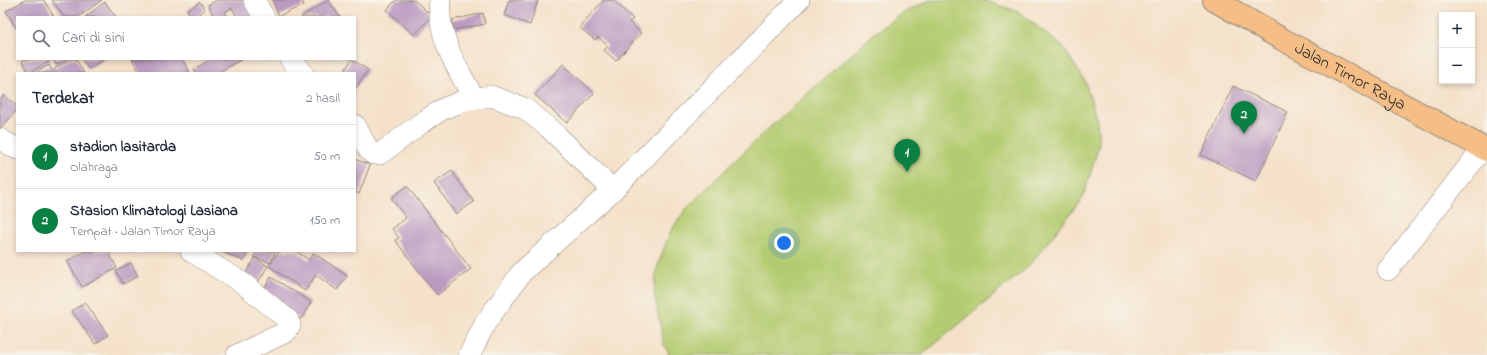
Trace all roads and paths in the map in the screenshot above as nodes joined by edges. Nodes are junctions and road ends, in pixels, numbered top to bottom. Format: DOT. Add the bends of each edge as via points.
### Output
graph roads {
  1 [pos="254,0"];
  2 [pos="440,0"];
  3 [pos="799,0"];
  4 [pos="1214,0"];
  5 [pos="263,16"];
  6 [pos="474,98"];
  7 [pos="356,127"];
  8 [pos="0,139"];
  9 [pos="16,148"];
  10 [pos="1485,149"];
  11 [pos="613,190"];
  12 [pos="193,252"];
  13 [pos="1388,270"];
  14 [pos="237,355"];
  15 [pos="469,355"];
  1 -- 5 [label="street"];
  2 -- 6 [label="street" via="442,28 451,56"];
  3 -- 11 [label="street"];
  4 -- 10 [label="highway, Jalan Timor Raya"];
  6 -- 7 [label="street" via="443,109 380,154 373,154 368,149"];
  6 -- 11 [label="street" via="491,96 524,108 549,128"];
  8 -- 9 [label="street"];
  10 -- 13 [label="street"];
  11 -- 15 [label="street" via="522,272 486,322"];
  12 -- 14 [label="street" via="244,284 288,320 290,325 286,332"];
}
